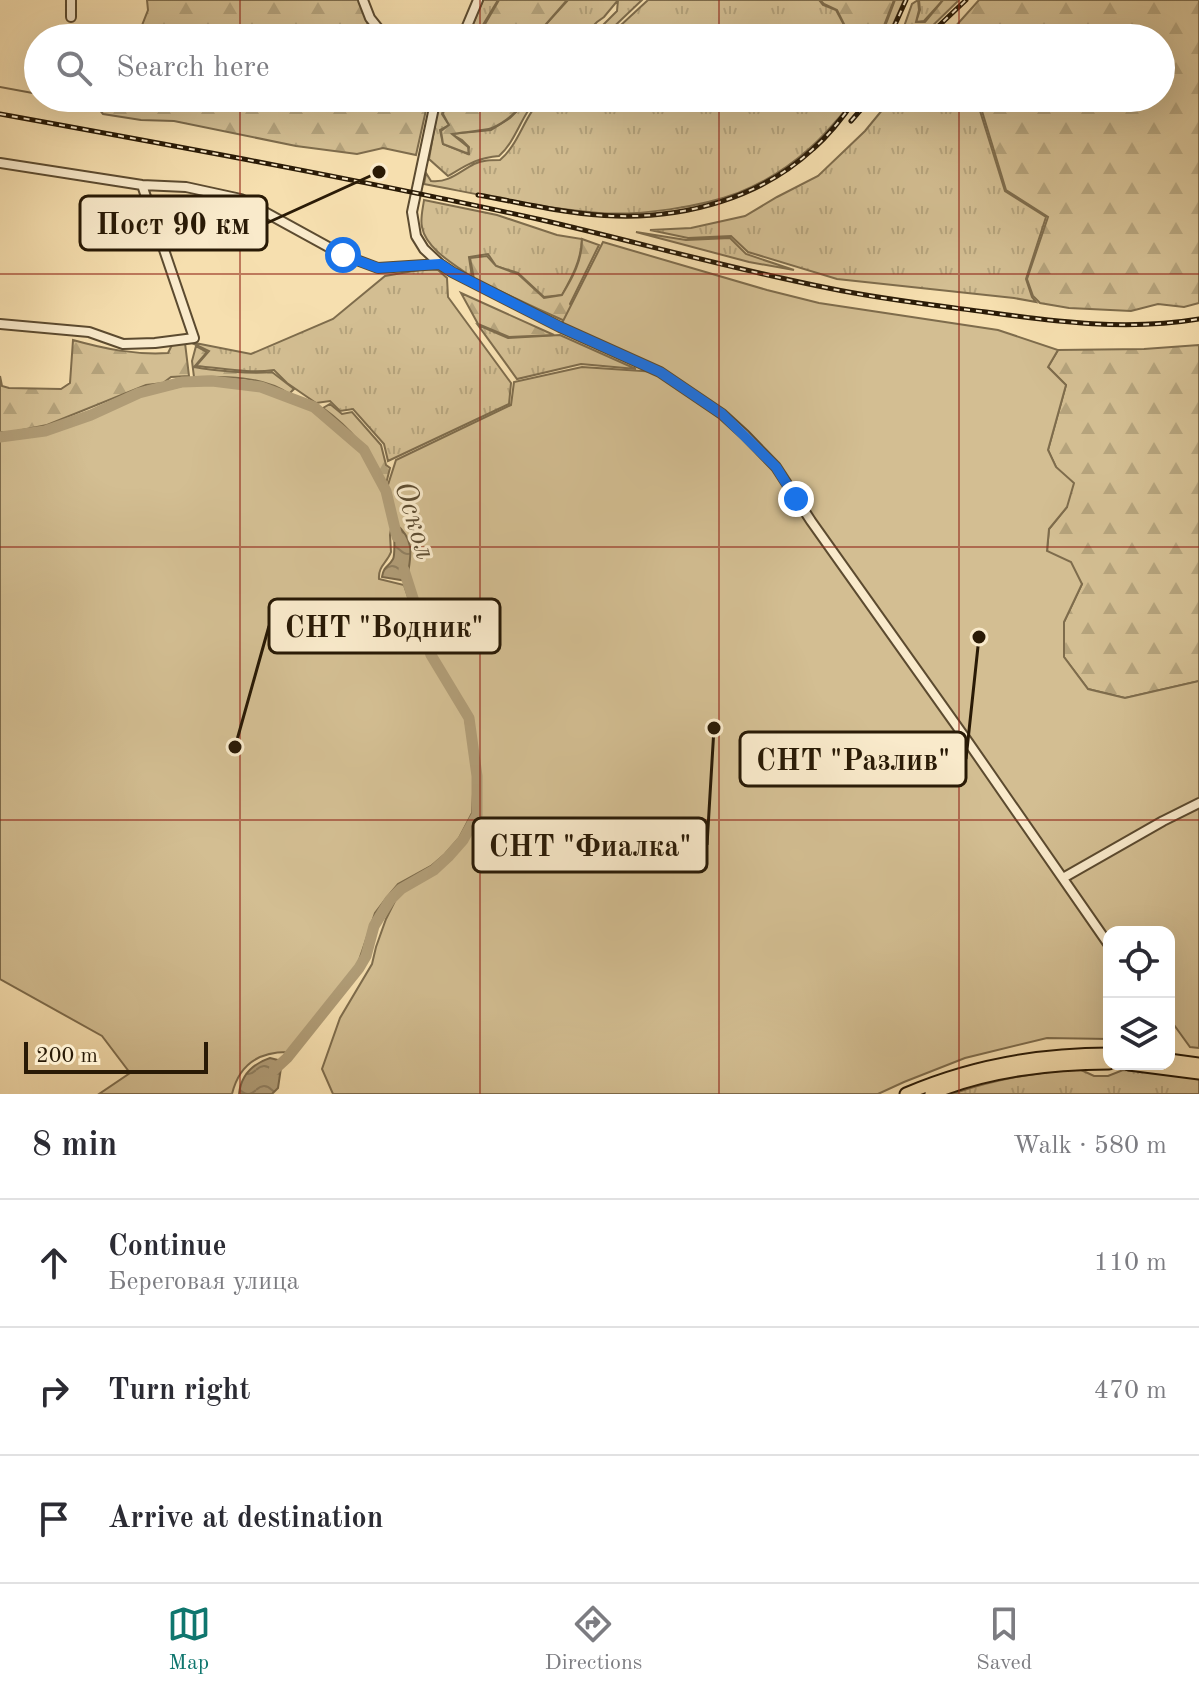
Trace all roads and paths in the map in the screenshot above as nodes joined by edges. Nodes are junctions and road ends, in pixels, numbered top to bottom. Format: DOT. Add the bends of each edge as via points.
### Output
graph roads {
  1 [pos="71,0"];
  2 [pos="363,0"];
  3 [pos="478,0"];
  4 [pos="71,17"];
  5 [pos="375,24"];
  6 [pos="468,24"];
  7 [pos="431,112"];
  8 [pos="0,163"];
  9 [pos="142,185"];
  10 [pos="440,264"];
  11 [pos="0,324"];
  12 [pos="1199,803"];
  13 [pos="1063,878"];
  14 [pos="1103,936"];
  15 [pos="1103,1054"];
  16 [pos="1103,1063"];
  17 [pos="1175,1064"];
  18 [pos="1199,1064"];
  19 [pos="1175,1068"];
  20 [pos="1199,1073"];
  21 [pos="906,1094"];
  22 [pos="931,1094"];
  1 -- 4 [label="street"];
  2 -- 5 [label="street"];
  3 -- 6 [label="street"];
  7 -- 10 [label="street" via="412,212 416,236"];
  8 -- 9 [label="street"];
  9 -- 10 [label="street" via="186,187 241,199 343,255 378,268"];
  9 -- 11 [label="street" via="194,338 123,344 89,332"];
  10 -- 13 [label="street" via="660,372 745,435 776,467"];
  12 -- 13 [label="street"];
  13 -- 14 [label="street"];
  15 -- 21 [label="main road" via="1022,1059"];
  16 -- 22 [label="main road" via="994,1075"];
  17 -- 18 [label="main road"];
  19 -- 20 [label="main road"];
}
